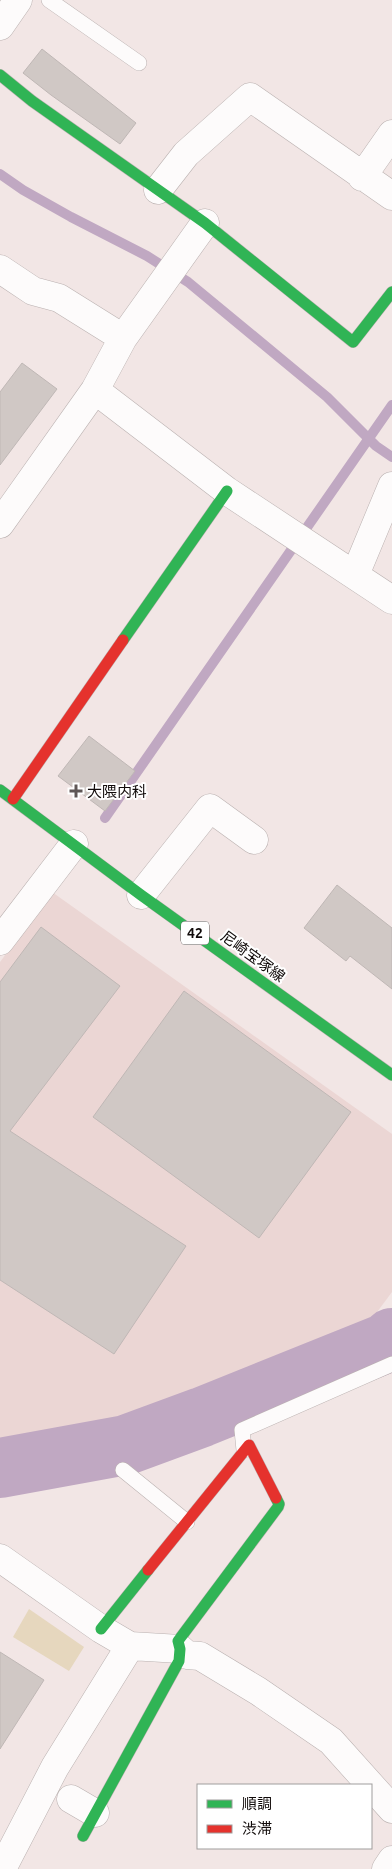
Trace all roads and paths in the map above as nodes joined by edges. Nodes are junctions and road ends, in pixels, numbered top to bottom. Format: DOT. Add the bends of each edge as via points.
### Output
graph roads {
  1 [pos="18,0"];
  2 [pos="49,0"];
  3 [pos="0,26"];
  4 [pos="139,63"];
  5 [pos="0,75"];
  6 [pos="392,134"];
  7 [pos="362,177"];
  8 [pos="158,190"];
  9 [pos="392,196"];
  10 [pos="206,223"];
  11 [pos="0,268"];
  12 [pos="392,292"];
  13 [pos="124,338"];
  14 [pos="95,390"];
  15 [pos="392,486"];
  16 [pos="228,491"];
  17 [pos="0,524"];
  18 [pos="355,574"];
  19 [pos="392,600"];
  20 [pos="0,790"];
  21 [pos="13,799"];
  22 [pos="254,840"];
  23 [pos="74,844"];
  24 [pos="141,895"];
  25 [pos="0,941"];
  26 [pos="392,1075"];
  27 [pos="392,1364"];
  28 [pos="244,1450"];
  29 [pos="123,1470"];
  30 [pos="187,1522"];
  31 [pos="0,1558"];
  32 [pos="101,1628"];
  33 [pos="130,1646"];
  34 [pos="180,1649"];
  35 [pos="370,1784"];
  36 [pos="372,1786"];
  37 [pos="71,1799"];
  38 [pos="392,1809"];
  39 [pos="95,1813"];
  40 [pos="82,1836"];
  41 [pos="392,1860"];
  42 [pos="2,1869"];
  43 [pos="386,1869"];
  1 -- 3 [label="street"];
  2 -- 4 [label="lane"];
  5 -- 8 [label="street"];
  6 -- 7 [label="street"];
  7 -- 8 [label="street" via="250,97 186,154"];
  7 -- 9 [label="street"];
  8 -- 10 [label="street"];
  10 -- 12 [label="street" via="353,342"];
  10 -- 13 [label="street"];
  11 -- 13 [label="street" via="33,291 59,298"];
  13 -- 14 [label="street"];
  14 -- 16 [label="street"];
  14 -- 17 [label="street"];
  15 -- 18 [label="street"];
  16 -- 18 [label="street"];
  16 -- 21 [label="street"];
  18 -- 19 [label="street"];
  20 -- 21 [label="street, 尼崎宝塚線 / 42"];
  21 -- 23 [label="street, 尼崎宝塚線 / 42"];
  22 -- 24 [label="street" via="210,808"];
  23 -- 24 [label="street, 尼崎宝塚線 / 42"];
  23 -- 25 [label="street"];
  24 -- 26 [label="street, 尼崎宝塚線 / 42"];
  27 -- 28 [label="lane" via="242,1430"];
  28 -- 30 [label="street"];
  28 -- 34 [label="street" via="250,1445 279,1504 178,1641"];
  29 -- 30 [label="lane"];
  30 -- 32 [label="street"];
  31 -- 32 [label="street"];
  32 -- 33 [label="street"];
  33 -- 34 [label="street"];
  33 -- 42 [label="street" via="55,1767"];
  34 -- 35 [label="street" via="187,1655 200,1656 250,1686 331,1740"];
  34 -- 39 [label="street" via="179,1661"];
  36 -- 38 [label="street"];
  37 -- 39 [label="street"];
  39 -- 40 [label="street"];
  41 -- 43 [label="street"];
}
